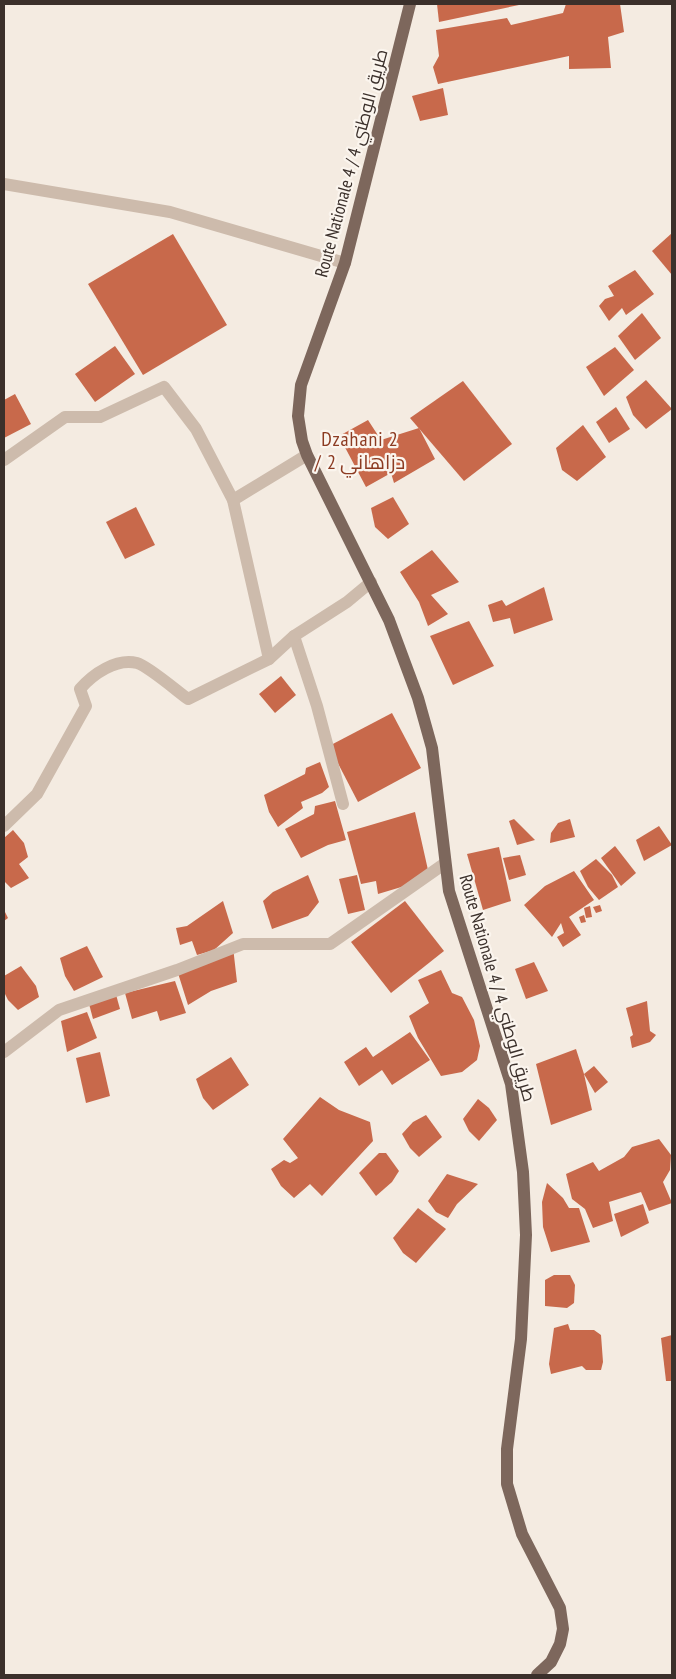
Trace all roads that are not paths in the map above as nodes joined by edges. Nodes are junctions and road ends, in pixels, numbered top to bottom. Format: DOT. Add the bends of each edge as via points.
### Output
graph roads {
  1 [pos="410,4"];
  2 [pos="4,184"];
  3 [pos="345,263"];
  4 [pos="307,455"];
  5 [pos="4,460"];
  6 [pos="233,500"];
  7 [pos="371,582"];
  8 [pos="294,636"];
  9 [pos="269,659"];
  10 [pos="343,804"];
  11 [pos="4,826"];
  12 [pos="444,864"];
  13 [pos="4,1052"];
  14 [pos="537,1675"];
  1 -- 3 [label="main road, Route Nationale 4 / طريق الوطني 4"];
  2 -- 3 [label="street" via="170,212"];
  3 -- 4 [label="main road, Route Nationale 4 / طريق الوطني 4" via="301,385 298,416"];
  4 -- 6 [label="street"];
  4 -- 7 [label="main road, Route Nationale 4 / طريق الوطني 4"];
  5 -- 6 [label="street" via="65,417 100,417 164,388 196,429"];
  6 -- 9 [label="street"];
  7 -- 8 [label="street" via="347,602"];
  7 -- 12 [label="main road, Route Nationale 4 / طريق الوطني 4" via="403,656 432,748"];
  8 -- 9 [label="street"];
  8 -- 10 [label="street"];
  9 -- 11 [label="street" via="188,699 138,664 118,662 89,679 80,689 86,706 37,794"];
  12 -- 13 [label="street" via="330,944 243,944 59,1010"];
  12 -- 14 [label="main road, Route Nationale 4 / طريق الوطني 4" via="458,925 503,1054 517,1119 526,1235 522,1339 507,1449 506,1484 522,1534 560,1608 563,1629 551,1662"];
}
